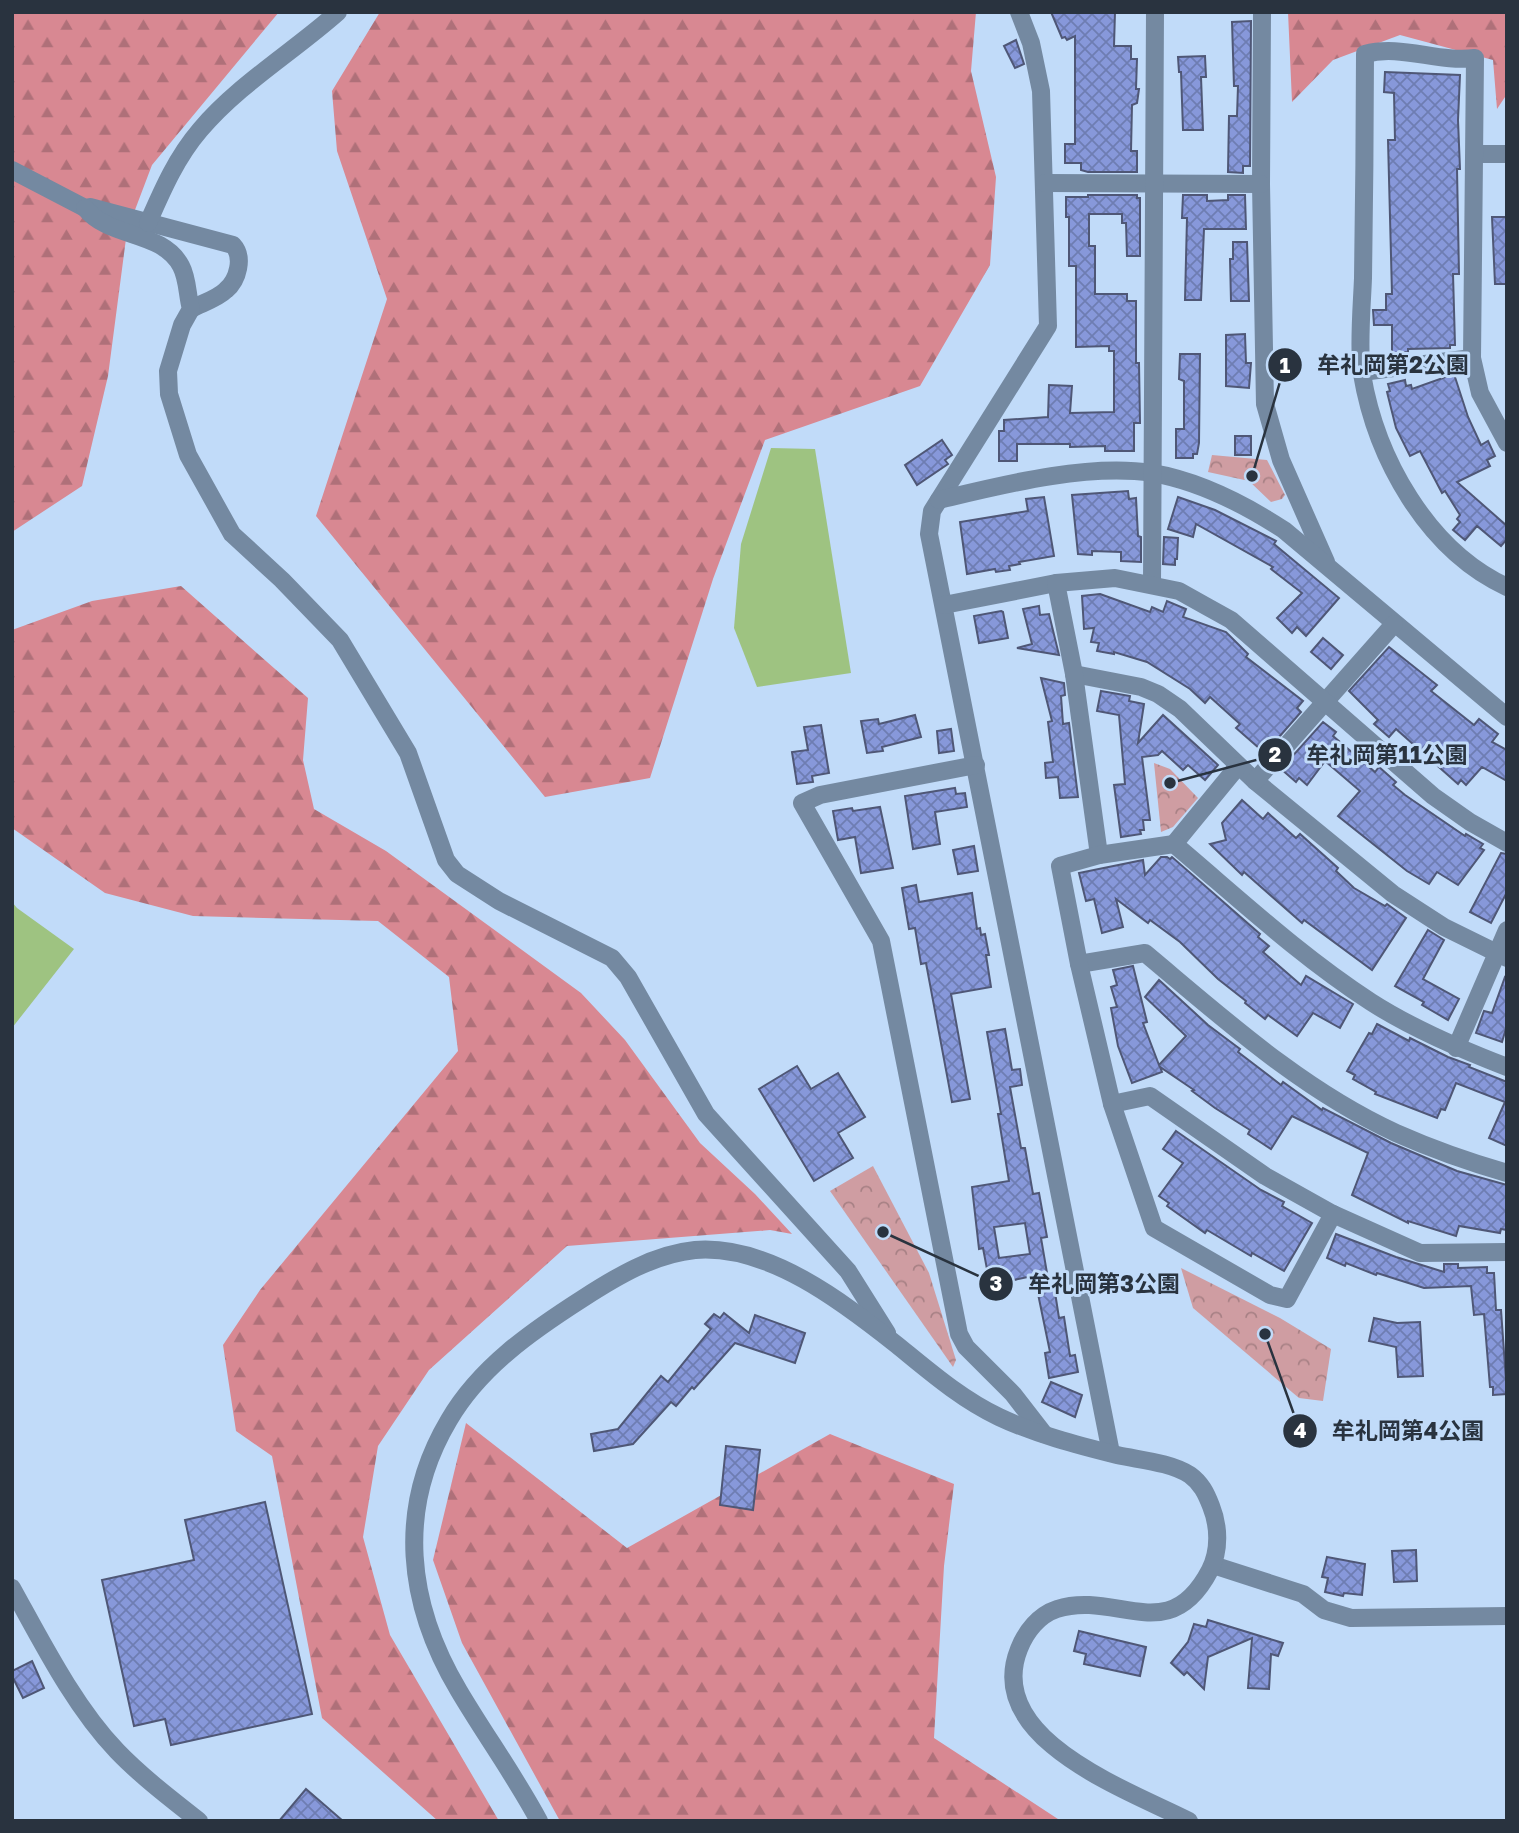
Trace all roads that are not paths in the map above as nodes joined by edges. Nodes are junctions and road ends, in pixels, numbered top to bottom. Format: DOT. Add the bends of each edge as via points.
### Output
graph roads {
  1 [pos="338,12"];
  2 [pos="1019,12"];
  3 [pos="1155,12"];
  4 [pos="1262,12"];
  5 [pos="1507,153"];
  6 [pos="1475,154"];
  7 [pos="12,170"];
  8 [pos="1045,183"];
  9 [pos="1261,184"];
  10 [pos="1153,185"];
  11 [pos="85,208"];
  12 [pos="148,223"];
  13 [pos="191,309"];
  14 [pos="1472,358"];
  15 [pos="1362,372"];
  16 [pos="1507,443"];
  17 [pos="1153,473"];
  18 [pos="939,500"];
  19 [pos="1327,565"];
  20 [pos="1056,583"];
  21 [pos="1152,584"];
  22 [pos="1507,587"];
  23 [pos="944,605"];
  24 [pos="1394,624"];
  25 [pos="1074,674"];
  26 [pos="1324,702"];
  27 [pos="1507,717"];
  28 [pos="976,765"];
  29 [pos="1238,766"];
  30 [pos="1255,781"];
  31 [pos="1507,843"];
  32 [pos="1174,844"];
  33 [pos="1098,855"];
  34 [pos="1507,930"];
  35 [pos="1501,956"];
  36 [pos="1079,964"];
  37 [pos="1456,1048"];
  38 [pos="1507,1066"];
  39 [pos="1112,1104"];
  40 [pos="1507,1173"];
  41 [pos="1333,1214"];
  42 [pos="1506,1257"];
  43 [pos="893,1342"];
  44 [pos="1044,1434"];
  45 [pos="1111,1453"];
  46 [pos="1213,1565"];
  47 [pos="12,1588"];
  48 [pos="1507,1616"];
  49 [pos="199,1821"];
  50 [pos="539,1821"];
  51 [pos="1189,1821"];
  1 -- 12 [label="street" via="198,131 168,177"];
  2 -- 8 [label="street" via="1041,91"];
  3 -- 10 [label="street"];
  4 -- 9 [label="street"];
  5 -- 6 [label="street"];
  6 -- 14 [label="street"];
  6 -- 15 [label="street" via="1475,58 1455,61 1381,50 1365,54"];
  7 -- 11 [label="street"];
  8 -- 10 [label="street"];
  8 -- 18 [label="street" via="1048,326"];
  9 -- 10 [label="street"];
  9 -- 19 [label="street" via="1265,404 1281,460"];
  10 -- 17 [label="street"];
  11 -- 12 [label="street"];
  11 -- 13 [label="street" via="107,227 167,248 182,268"];
  12 -- 13 [label="street" via="233,246 239,252 239,264 227,290"];
  13 -- 43 [label="street" via="168,371 169,394 188,455 232,534 340,640 408,753 446,860 457,874 499,901 612,958 628,976 706,1114 848,1271"];
  14 -- 15 [label="street"];
  14 -- 16 [label="street" via="1480,393"];
  15 -- 22 [label="street" via="1376,429 1415,505 1447,545"];
  17 -- 18 [label="street" via="1119,471 1026,480"];
  17 -- 19 [label="street" via="1250,508"];
  17 -- 21 [label="street"];
  18 -- 23 [label="street" via="929,534"];
  19 -- 24 [label="street"];
  20 -- 21 [label="street" via="1115,578"];
  20 -- 23 [label="street"];
  20 -- 25 [label="street"];
  21 -- 26 [label="street" via="1179,591 1231,620"];
  23 -- 28 [label="street"];
  24 -- 26 [label="street"];
  24 -- 27 [label="street"];
  25 -- 29 [label="street" via="1158,694 1180,709"];
  25 -- 33 [label="street"];
  26 -- 30 [label="street"];
  26 -- 31 [label="street" via="1433,796"];
  28 -- 44 [label="street" via="802,803 881,941 959,1334"];
  28 -- 45 [label="street"];
  29 -- 30 [label="street"];
  29 -- 32 [label="street"];
  30 -- 35 [label="street" via="1393,894"];
  32 -- 33 [label="street"];
  32 -- 37 [label="street" via="1317,965 1373,1004"];
  33 -- 36 [label="street" via="1060,866"];
  34 -- 35 [label="street"];
  35 -- 37 [label="street"];
  36 -- 39 [label="street"];
  36 -- 40 [label="street" via="1145,953 1259,1048 1320,1090 1394,1132"];
  37 -- 38 [label="street"];
  39 -- 41 [label="street" via="1150,1096 1265,1176"];
  39 -- 41 [label="street" via="1154,1227 1270,1295 1287,1299"];
  41 -- 42 [label="street" via="1420,1253"];
  43 -- 44 [label="street" via="975,1405"];
  43 -- 50 [label="street" via="795,1273 727,1251 694,1250 630,1271 578,1301 518,1344 461,1399 429,1460 418,1498 413,1555 416,1579 427,1619 457,1688"];
  44 -- 45 [label="street"];
  45 -- 46 [label="street" via="1179,1469 1202,1486 1217,1521"];
  46 -- 48 [label="street" via="1303,1594 1324,1610 1351,1618"];
  46 -- 51 [label="street" via="1193,1596 1163,1613 1084,1605 1055,1609 1023,1637 1012,1680 1020,1709 1042,1738 1101,1777"];
  47 -- 49 [label="street" via="98,1729 118,1752"];
}
